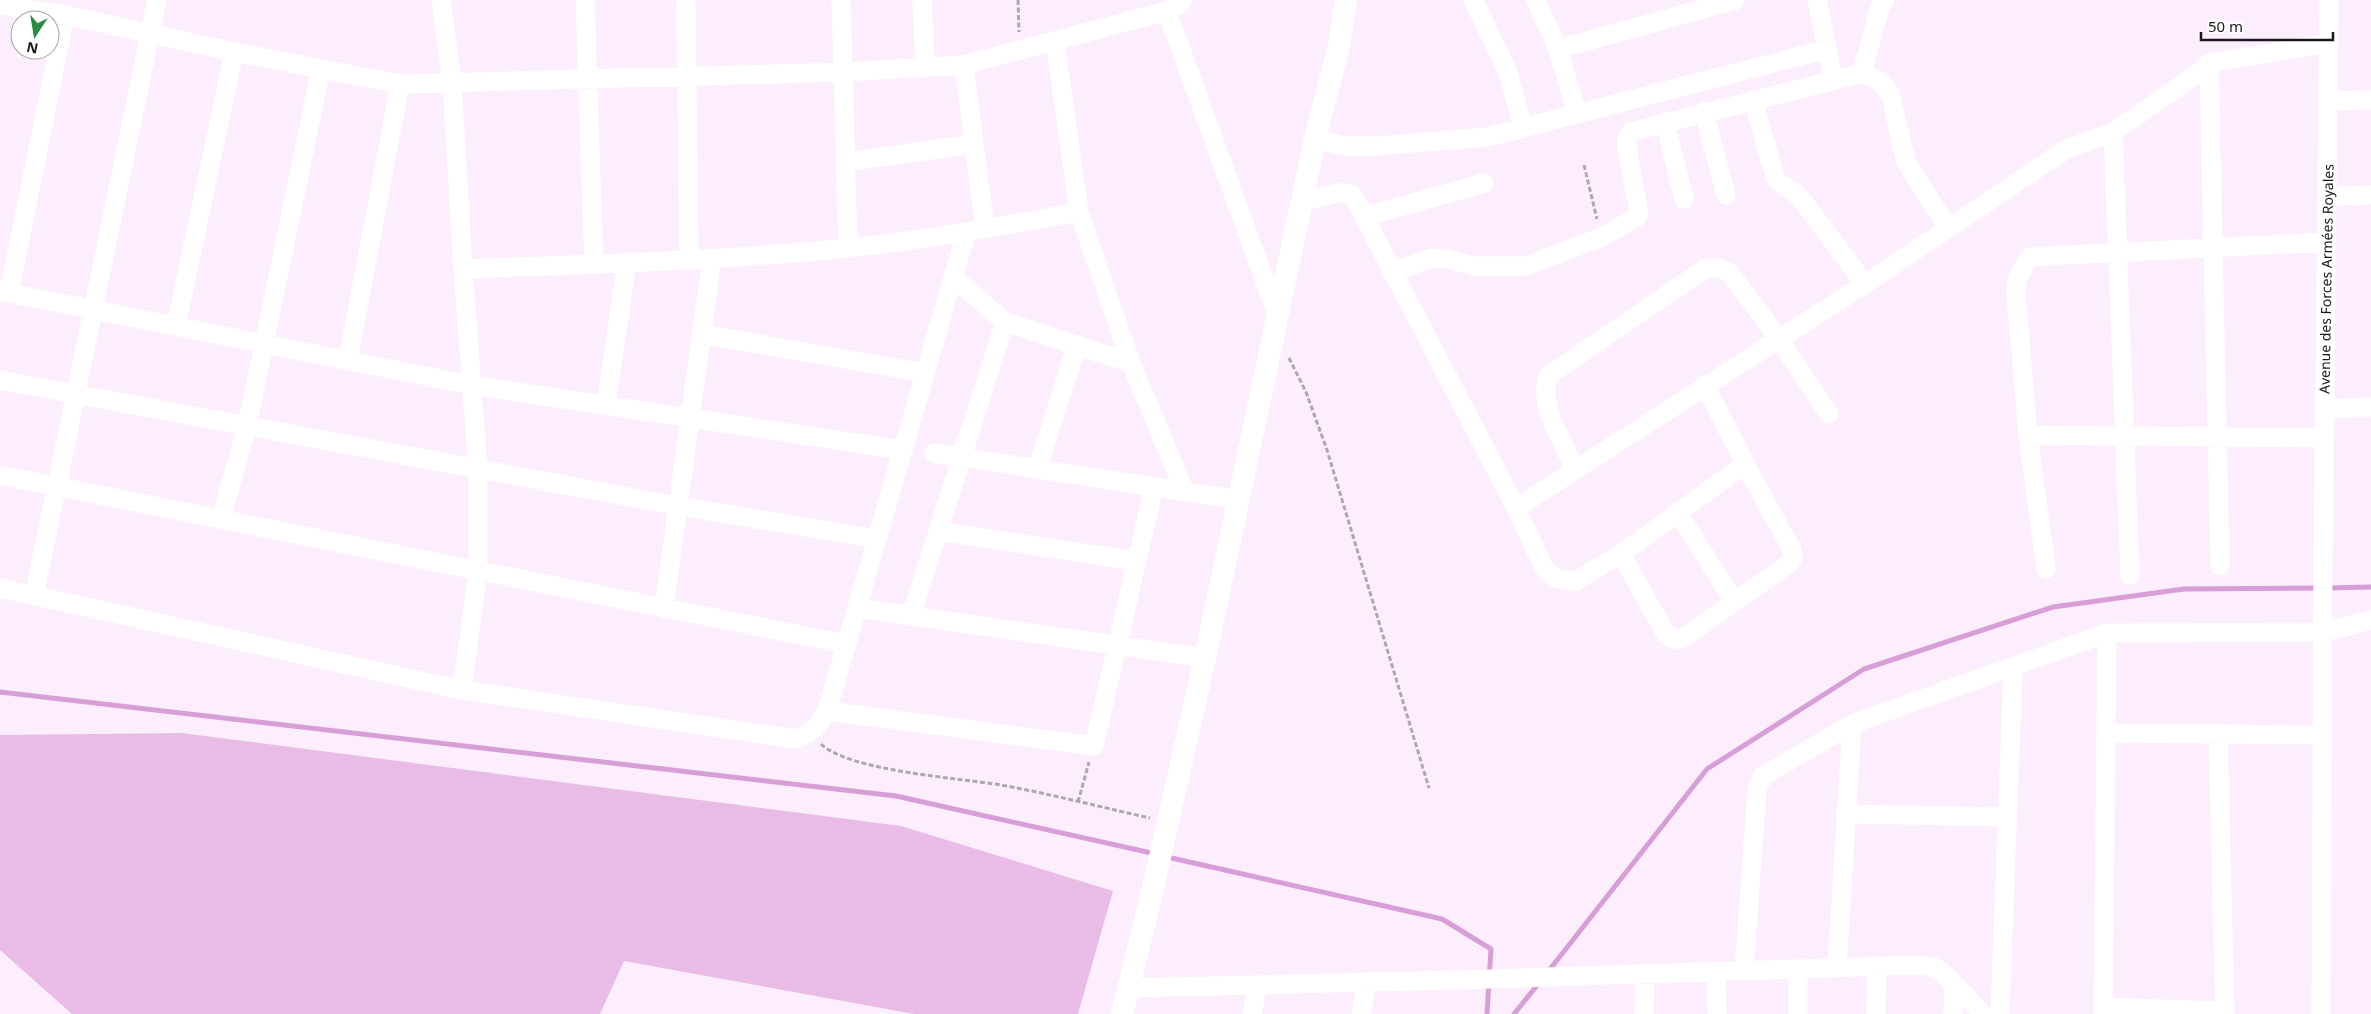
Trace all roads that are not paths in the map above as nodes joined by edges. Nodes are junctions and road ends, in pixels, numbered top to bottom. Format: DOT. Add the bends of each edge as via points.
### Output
graph roads {
  1 [pos="157,0"];
  2 [pos="441,0"];
  3 [pos="585,0"];
  4 [pos="686,0"];
  5 [pos="840,0"];
  6 [pos="922,0"];
  7 [pos="1346,0"];
  8 [pos="1473,0"];
  9 [pos="1536,0"];
  10 [pos="1735,0"];
  11 [pos="1817,0"];
  12 [pos="1885,0"];
  13 [pos="2329,0"];
  14 [pos="0,5"];
  15 [pos="1174,6"];
  16 [pos="65,15"];
  17 [pos="150,34"];
  18 [pos="1055,41"];
  19 [pos="2329,43"];
  20 [pos="1558,49"];
  21 [pos="1826,49"];
  22 [pos="234,52"];
  23 [pos="2209,63"];
  24 [pos="964,65"];
  25 [pos="321,68"];
  26 [pos="925,68"];
  27 [pos="843,72"];
  28 [pos="1862,73"];
  29 [pos="687,76"];
  30 [pos="1833,78"];
  31 [pos="588,79"];
  32 [pos="452,82"];
  33 [pos="400,84"];
  34 [pos="1753,100"];
  35 [pos="2371,100"];
  36 [pos="2328,101"];
  37 [pos="1704,112"];
  38 [pos="1577,114"];
  39 [pos="1665,122"];
  40 [pos="1523,128"];
  41 [pos="2113,132"];
  42 [pos="1316,139"];
  43 [pos="974,144"];
  44 [pos="845,162"];
  45 [pos="1484,183"];
  46 [pos="1726,195"];
  47 [pos="2371,195"];
  48 [pos="2327,196"];
  49 [pos="1684,199"];
  50 [pos="1304,201"];
  51 [pos="1079,212"];
  52 [pos="1364,216"];
  53 [pos="1948,228"];
  54 [pos="985,229"];
  55 [pos="966,233"];
  56 [pos="2326,242"];
  57 [pos="848,248"];
  58 [pos="2213,248"];
  59 [pos="2118,253"];
  60 [pos="712,258"];
  61 [pos="689,259"];
  62 [pos="627,262"];
  63 [pos="594,264"];
  64 [pos="463,269"];
  65 [pos="1391,272"];
  66 [pos="953,277"];
  67 [pos="1865,284"];
  68 [pos="4,292"];
  69 [pos="92,310"];
  70 [pos="1005,322"];
  71 [pos="1277,323"];
  72 [pos="176,326"];
  73 [pos="702,334"];
  74 [pos="1779,339"];
  75 [pos="264,344"];
  76 [pos="1077,345"];
  77 [pos="348,360"];
  78 [pos="1130,363"];
  79 [pos="925,373"];
  80 [pos="0,380"];
  81 [pos="471,385"];
  82 [pos="1706,385"];
  83 [pos="75,394"];
  84 [pos="606,405"];
  85 [pos="2371,407"];
  86 [pos="2325,409"];
  87 [pos="1829,414"];
  88 [pos="690,418"];
  89 [pos="247,426"];
  90 [pos="2028,435"];
  91 [pos="2124,437"];
  92 [pos="2217,437"];
  93 [pos="2324,438"];
  94 [pos="903,450"];
  95 [pos="934,452"];
  96 [pos="962,458"];
  97 [pos="1745,464"];
  98 [pos="478,469"];
  99 [pos="1575,469"];
  100 [pos="1037,470"];
  101 [pos="0,475"];
  102 [pos="56,486"];
  103 [pos="1154,487"];
  104 [pos="1185,492"];
  105 [pos="1239,500"];
  106 [pos="678,506"];
  107 [pos="1516,508"];
  108 [pos="1678,512"];
  109 [pos="221,519"];
  110 [pos="938,531"];
  111 [pos="877,539"];
  112 [pos="1621,554"];
  113 [pos="1136,561"];
  114 [pos="2220,566"];
  115 [pos="2046,569"];
  116 [pos="478,570"];
  117 [pos="2130,575"];
  118 [pos="0,588"];
  119 [pos="34,596"];
  120 [pos="1734,601"];
  121 [pos="664,608"];
  122 [pos="856,608"];
  123 [pos="911,616"];
  124 [pos="2371,620"];
  125 [pos="2323,632"];
  126 [pos="2107,633"];
  127 [pos="846,644"];
  128 [pos="1117,646"];
  129 [pos="1205,658"];
  130 [pos="2013,668"];
  131 [pos="462,690"];
  132 [pos="827,711"];
  133 [pos="1852,724"];
  134 [pos="2106,733"];
  135 [pos="2218,733"];
  136 [pos="2322,735"];
  137 [pos="1845,814"];
  138 [pos="2008,817"];
  139 [pos="1877,967"];
  140 [pos="1837,968"];
  141 [pos="1798,969"];
  142 [pos="1744,971"];
  143 [pos="1716,972"];
  144 [pos="1645,973"];
  145 [pos="1367,982"];
  146 [pos="1954,984"];
  147 [pos="1258,985"];
  148 [pos="1128,988"];
  149 [pos="2103,1011"];
  150 [pos="2224,1012"];
  151 [pos="1122,1014"];
  152 [pos="1252,1014"];
  153 [pos="1361,1014"];
  154 [pos="1644,1014"];
  155 [pos="1717,1014"];
  156 [pos="1798,1014"];
  157 [pos="1876,1014"];
  158 [pos="1953,1014"];
  159 [pos="1984,1014"];
  160 [pos="2000,1014"];
  161 [pos="2321,1014"];
  1 -- 17 [label="street"];
  2 -- 32 [label="street"];
  3 -- 31 [label="street"];
  4 -- 29 [label="street"];
  5 -- 27 [label="street"];
  6 -- 26 [label="street"];
  7 -- 42 [label="street" via="1339,45"];
  8 -- 40 [label="street" via="1508,72"];
  9 -- 20 [label="street"];
  10 -- 20 [label="street"];
  11 -- 21 [label="street"];
  12 -- 28 [label="street" via="1881,4"];
  13 -- 19 [label="street, Avenue des Forces Armées Royales"];
  14 -- 16 [label="street"];
  15 -- 18 [label="street"];
  15 -- 71 [label="street"];
  16 -- 17 [label="street"];
  16 -- 68 [label="street"];
  17 -- 22 [label="street"];
  17 -- 69 [label="street"];
  18 -- 24 [label="street"];
  18 -- 51 [label="street"];
  19 -- 23 [label="street"];
  19 -- 36 [label="street, Avenue des Forces Armées Royales"];
  20 -- 38 [label="street"];
  21 -- 30 [label="street"];
  21 -- 38 [label="street"];
  22 -- 25 [label="street"];
  22 -- 72 [label="street"];
  23 -- 41 [label="street"];
  23 -- 58 [label="street"];
  24 -- 26 [label="street"];
  24 -- 43 [label="street"];
  25 -- 33 [label="street"];
  25 -- 75 [label="street"];
  26 -- 27 [label="street"];
  27 -- 29 [label="street"];
  27 -- 44 [label="street"];
  28 -- 30 [label="street"];
  28 -- 53 [label="street" via="1879,81 1890,93 1906,162"];
  29 -- 31 [label="street"];
  29 -- 61 [label="street"];
  30 -- 34 [label="street"];
  31 -- 32 [label="street"];
  31 -- 63 [label="street"];
  32 -- 33 [label="street"];
  32 -- 64 [label="street"];
  33 -- 77 [label="street"];
  34 -- 37 [label="street"];
  34 -- 67 [label="street" via="1776,180 1799,196"];
  35 -- 36 [label="street"];
  36 -- 48 [label="street, Avenue des Forces Armées Royales"];
  37 -- 39 [label="street"];
  37 -- 46 [label="street"];
  38 -- 40 [label="street"];
  39 -- 49 [label="street"];
  39 -- 65 [label="street" via="1629,135 1627,148 1639,213 1602,237 1526,266 1472,266 1442,258"];
  40 -- 42 [label="street" via="1488,137 1376,146 1345,146"];
  41 -- 53 [label="street" via="2065,150"];
  41 -- 59 [label="street"];
  42 -- 50 [label="street"];
  43 -- 44 [label="street"];
  43 -- 54 [label="street"];
  44 -- 57 [label="street"];
  45 -- 52 [label="street"];
  47 -- 48 [label="street"];
  48 -- 56 [label="street, Avenue des Forces Armées Royales"];
  50 -- 52 [label="street" via="1342,192 1351,194"];
  50 -- 71 [label="street"];
  51 -- 54 [label="street"];
  51 -- 78 [label="street"];
  52 -- 65 [label="street"];
  53 -- 67 [label="street"];
  54 -- 55 [label="street"];
  55 -- 57 [label="street"];
  55 -- 66 [label="street"];
  56 -- 58 [label="street"];
  56 -- 86 [label="street, Avenue des Forces Armées Royales"];
  57 -- 60 [label="street"];
  58 -- 59 [label="street"];
  58 -- 92 [label="street"];
  59 -- 90 [label="street" via="2029,257 2017,278"];
  59 -- 91 [label="street"];
  60 -- 61 [label="street"];
  60 -- 73 [label="street"];
  61 -- 62 [label="street"];
  62 -- 63 [label="street"];
  62 -- 84 [label="street"];
  63 -- 64 [label="street"];
  64 -- 81 [label="street"];
  65 -- 107 [label="street"];
  66 -- 70 [label="street"];
  66 -- 79 [label="street"];
  67 -- 74 [label="street"];
  68 -- 69 [label="street"];
  69 -- 72 [label="street"];
  69 -- 83 [label="street"];
  70 -- 76 [label="street"];
  70 -- 96 [label="street"];
  71 -- 105 [label="street"];
  72 -- 75 [label="street"];
  73 -- 79 [label="street"];
  73 -- 88 [label="street"];
  74 -- 82 [label="street"];
  74 -- 87 [label="street"];
  74 -- 99 [label="street" via="1729,272 1706,268 1548,376 1544,387 1546,405"];
  75 -- 77 [label="street"];
  75 -- 89 [label="street"];
  76 -- 78 [label="street"];
  76 -- 100 [label="street"];
  77 -- 81 [label="street"];
  78 -- 104 [label="street"];
  79 -- 94 [label="street"];
  80 -- 83 [label="street"];
  81 -- 84 [label="street"];
  81 -- 98 [label="street"];
  82 -- 97 [label="street"];
  82 -- 99 [label="street"];
  83 -- 89 [label="street"];
  83 -- 102 [label="street"];
  84 -- 88 [label="street"];
  85 -- 86 [label="street"];
  86 -- 93 [label="street, Avenue des Forces Armées Royales"];
  88 -- 94 [label="street"];
  88 -- 106 [label="street"];
  89 -- 98 [label="street"];
  89 -- 109 [label="street"];
  90 -- 91 [label="street"];
  90 -- 115 [label="street"];
  91 -- 92 [label="street"];
  91 -- 117 [label="street"];
  92 -- 93 [label="street"];
  92 -- 114 [label="street"];
  93 -- 125 [label="street, Avenue des Forces Armées Royales"];
  94 -- 111 [label="street"];
  95 -- 96 [label="street"];
  96 -- 100 [label="street"];
  96 -- 110 [label="street"];
  97 -- 108 [label="street"];
  97 -- 120 [label="street" via="1793,557 1790,563"];
  98 -- 106 [label="street"];
  98 -- 116 [label="street"];
  99 -- 107 [label="street"];
  100 -- 103 [label="street"];
  101 -- 102 [label="street"];
  102 -- 109 [label="street"];
  102 -- 119 [label="street"];
  103 -- 104 [label="street"];
  103 -- 113 [label="street"];
  104 -- 105 [label="street"];
  105 -- 129 [label="street"];
  106 -- 111 [label="street"];
  106 -- 121 [label="street"];
  107 -- 112 [label="street" via="1544,568 1557,579 1574,582"];
  108 -- 112 [label="street"];
  108 -- 120 [label="street"];
  109 -- 116 [label="street"];
  110 -- 113 [label="street"];
  110 -- 123 [label="street"];
  111 -- 122 [label="street"];
  112 -- 120 [label="street" via="1670,638 1683,638"];
  113 -- 128 [label="street"];
  116 -- 121 [label="street"];
  116 -- 131 [label="street"];
  118 -- 119 [label="street"];
  119 -- 131 [label="street"];
  121 -- 127 [label="street"];
  122 -- 123 [label="street"];
  122 -- 127 [label="street"];
  123 -- 128 [label="street"];
  124 -- 125 [label="street"];
  125 -- 126 [label="street"];
  125 -- 136 [label="street, Avenue des Forces Armées Royales"];
  126 -- 130 [label="street"];
  126 -- 134 [label="street"];
  127 -- 132 [label="street"];
  128 -- 129 [label="street"];
  128 -- 132 [label="street" via="1094,746"];
  129 -- 148 [label="street"];
  130 -- 133 [label="street"];
  130 -- 138 [label="street"];
  131 -- 132 [label="street" via="796,739 810,734"];
  133 -- 137 [label="street"];
  133 -- 142 [label="street" via="1763,776 1757,789"];
  134 -- 135 [label="street"];
  134 -- 149 [label="street"];
  135 -- 136 [label="street"];
  135 -- 150 [label="street"];
  136 -- 161 [label="street, Avenue des Forces Armées Royales"];
  137 -- 138 [label="street"];
  137 -- 140 [label="street"];
  138 -- 160 [label="street"];
  139 -- 140 [label="street"];
  139 -- 146 [label="street" via="1936,968"];
  139 -- 157 [label="street"];
  140 -- 141 [label="street"];
  141 -- 142 [label="street"];
  141 -- 156 [label="street"];
  142 -- 143 [label="street"];
  143 -- 144 [label="street"];
  143 -- 155 [label="street"];
  144 -- 145 [label="street"];
  144 -- 154 [label="street"];
  145 -- 147 [label="street"];
  145 -- 153 [label="street"];
  146 -- 158 [label="street"];
  146 -- 159 [label="street"];
  147 -- 148 [label="street"];
  147 -- 152 [label="street"];
  148 -- 151 [label="street"];
  149 -- 150 [label="street"];
}
